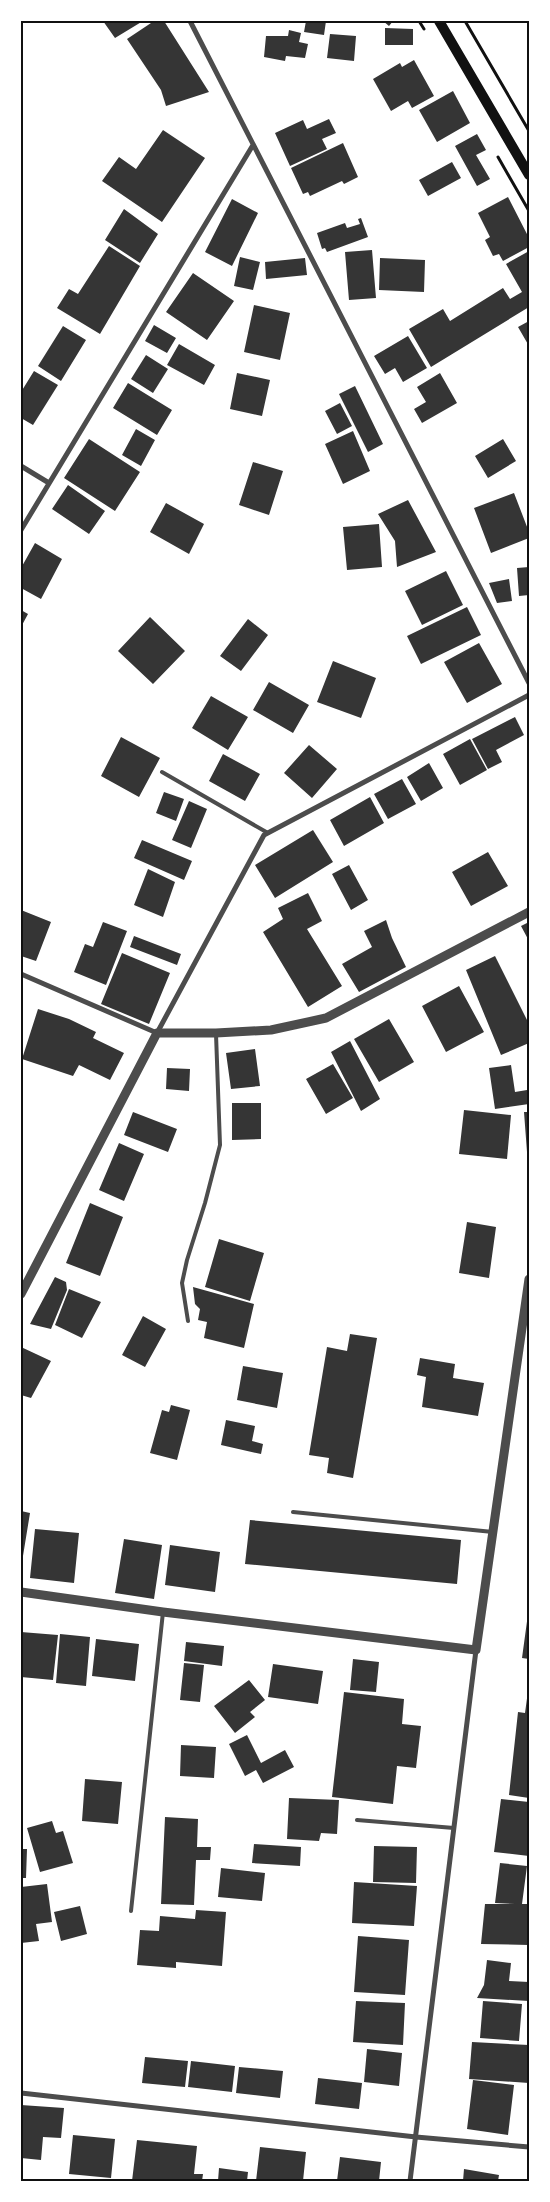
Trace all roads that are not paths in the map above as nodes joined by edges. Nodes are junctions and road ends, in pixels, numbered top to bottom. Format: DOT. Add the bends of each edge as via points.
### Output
graph roads {
  1 [pos="190,21"];
  2 [pos="439,21"];
  3 [pos="253,145"];
  4 [pos="529,175"];
  5 [pos="21,466"];
  6 [pos="49,483"];
  7 [pos="21,530"];
  8 [pos="529,682"];
  9 [pos="529,695"];
  10 [pos="162,772"];
  11 [pos="268,833"];
  12 [pos="529,912"];
  13 [pos="21,974"];
  14 [pos="157,1032"];
  15 [pos="216,1033"];
  16 [pos="529,1278"];
  17 [pos="21,1294"];
  18 [pos="188,1321"];
  19 [pos="294,1512"];
  20 [pos="493,1532"];
  21 [pos="21,1592"];
  22 [pos="163,1612"];
  23 [pos="476,1650"];
  24 [pos="358,1820"];
  25 [pos="454,1828"];
  26 [pos="130,1910"];
  27 [pos="21,2092"];
  28 [pos="416,2137"];
  29 [pos="529,2147"];
  30 [pos="410,2181"];
  1 -- 3 [label="street"];
  2 -- 4 [label="main road"];
  3 -- 6 [label="street"];
  3 -- 8 [label="street"];
  5 -- 6 [label="street"];
  6 -- 7 [label="street"];
  9 -- 11 [label="street"];
  10 -- 11 [label="lane"];
  11 -- 14 [label="street" via="264,835"];
  12 -- 15 [label="street" via="326,1018 271,1030"];
  13 -- 14 [label="street"];
  14 -- 15 [label="street"];
  14 -- 17 [label="street"];
  15 -- 18 [label="lane" via="220,1145 182,1283"];
  16 -- 20 [label="street"];
  19 -- 20 [label="lane"];
  20 -- 23 [label="street"];
  21 -- 22 [label="street"];
  22 -- 23 [label="street"];
  22 -- 26 [label="lane"];
  23 -- 25 [label="street"];
  24 -- 25 [label="lane"];
  25 -- 28 [label="street"];
  27 -- 28 [label="street"];
  28 -- 29 [label="street"];
  28 -- 30 [label="street"];
}
